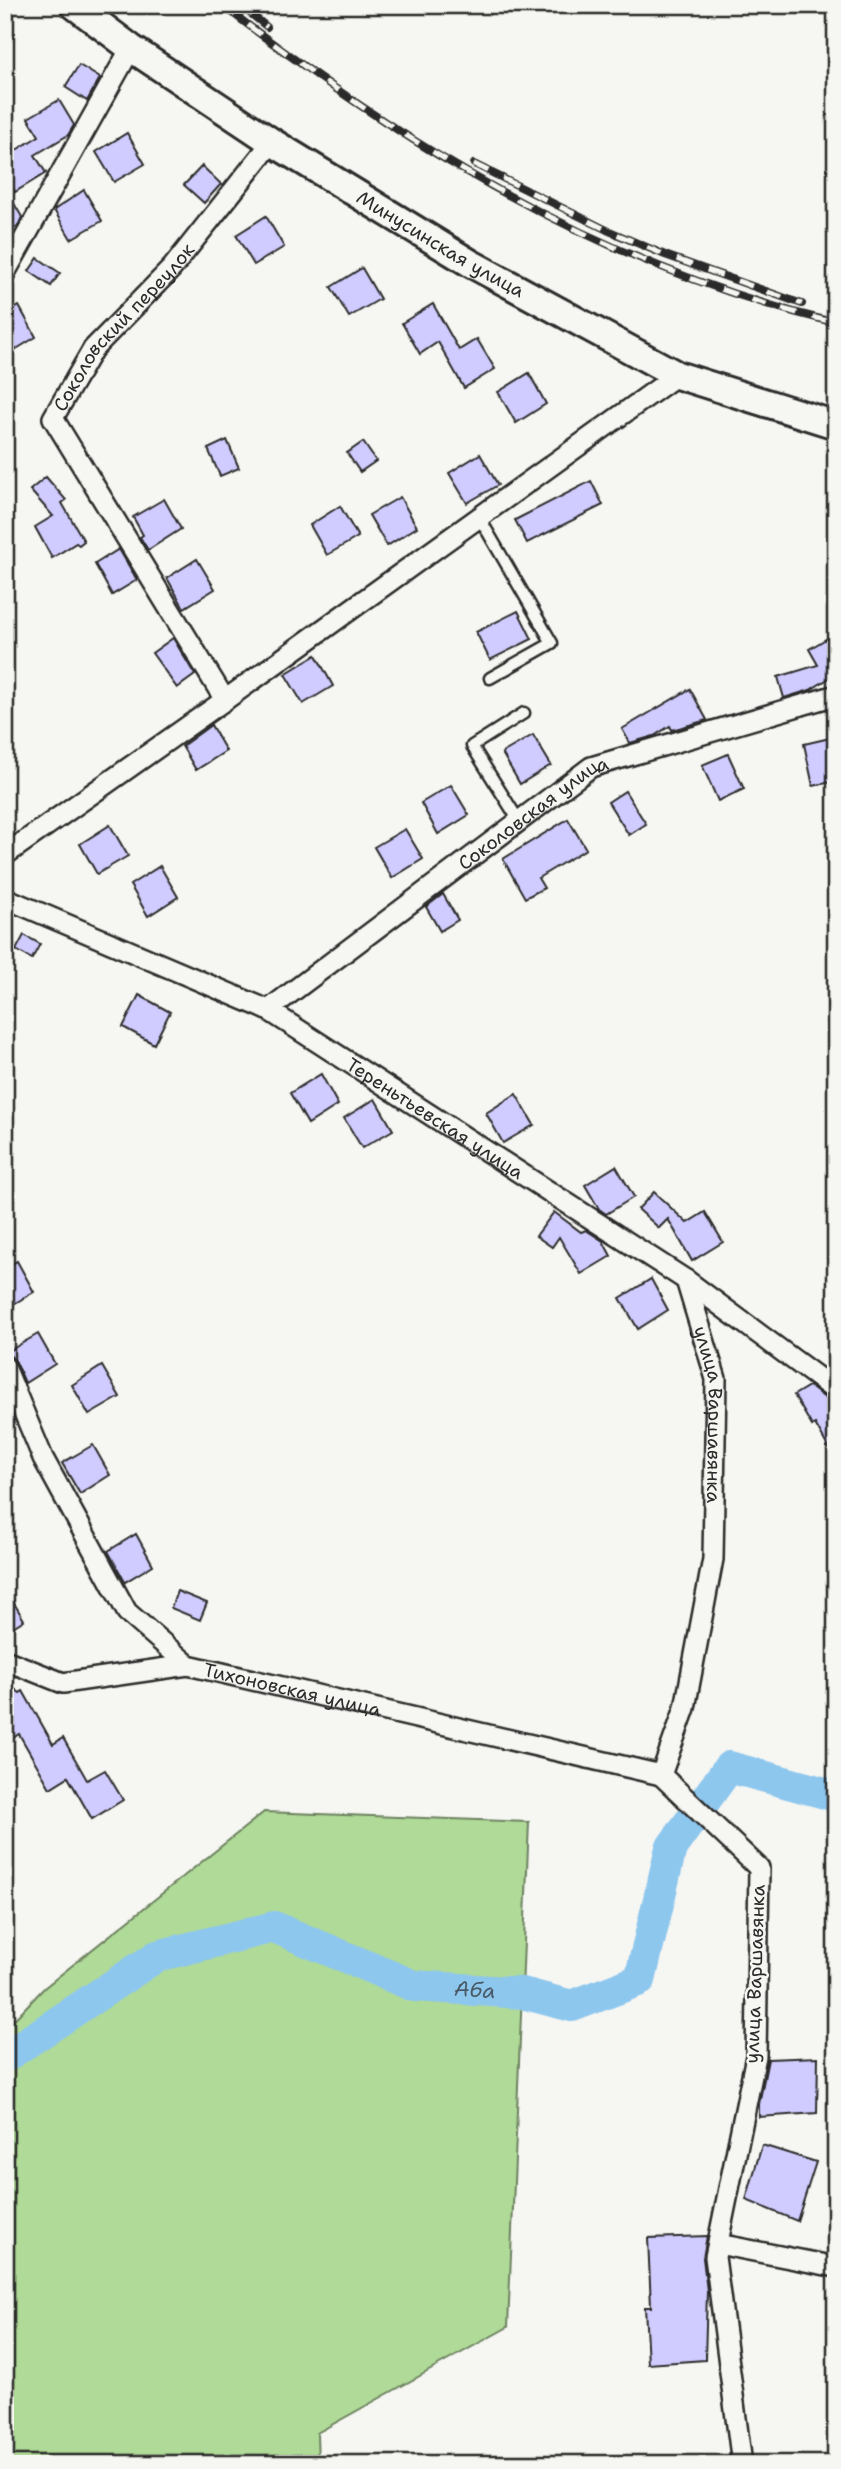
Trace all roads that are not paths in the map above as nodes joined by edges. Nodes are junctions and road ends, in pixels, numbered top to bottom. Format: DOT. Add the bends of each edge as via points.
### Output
graph roads {
  1 [pos="74,5"];
  2 [pos="131,48"];
  3 [pos="272,142"];
  4 [pos="5,273"];
  5 [pos="677,375"];
  6 [pos="836,425"];
  7 [pos="479,517"];
  8 [pos="490,678"];
  9 [pos="836,695"];
  10 [pos="225,700"];
  11 [pos="524,713"];
  12 [pos="519,821"];
  13 [pos="5,855"];
  14 [pos="5,898"];
  15 [pos="268,1010"];
  16 [pos="685,1280"];
  17 [pos="5,1367"];
  18 [pos="836,1391"];
  19 [pos="5,1660"];
  20 [pos="188,1665"];
  21 [pos="661,1775"];
  22 [pos="718,2244"];
  23 [pos="836,2267"];
  24 [pos="742,2464"];
  1 -- 2 [label="main road, Минусинская улица"];
  2 -- 3 [label="main road, Минусинская улица"];
  2 -- 4 [label="street"];
  3 -- 5 [label="main road, Минусинская улица" via="470,263"];
  3 -- 10 [label="street, Соколовский переулок" via="172,268 93,349 53,418"];
  5 -- 6 [label="main road, Минусинская улица"];
  5 -- 7 [label="street"];
  7 -- 8 [label="lane" via="552,643"];
  7 -- 10 [label="street"];
  9 -- 12 [label="street, Соколовская улица" via="591,766"];
  10 -- 13 [label="street"];
  11 -- 12 [label="lane" via="472,746"];
  12 -- 15 [label="street, Соколовская улица"];
  14 -- 15 [label="street, Тереньтьевская улица"];
  15 -- 16 [label="street, Тереньтьевская улица"];
  16 -- 18 [label="street, Тереньтьевская улица"];
  16 -- 21 [label="street, улица Варшавянка" via="716,1379 713,1559 685,1708"];
  17 -- 20 [label="street, Тихоновская улица" via="43,1458 127,1612"];
  19 -- 20 [label="street" via="63,1682"];
  20 -- 21 [label="street, Тихоновская улица"];
  21 -- 22 [label="street, улица Варшавянка" via="759,1868 756,2056"];
  22 -- 23 [label="street"];
  22 -- 24 [label="street, улица Варшавянка" via="715,2257"];
}
